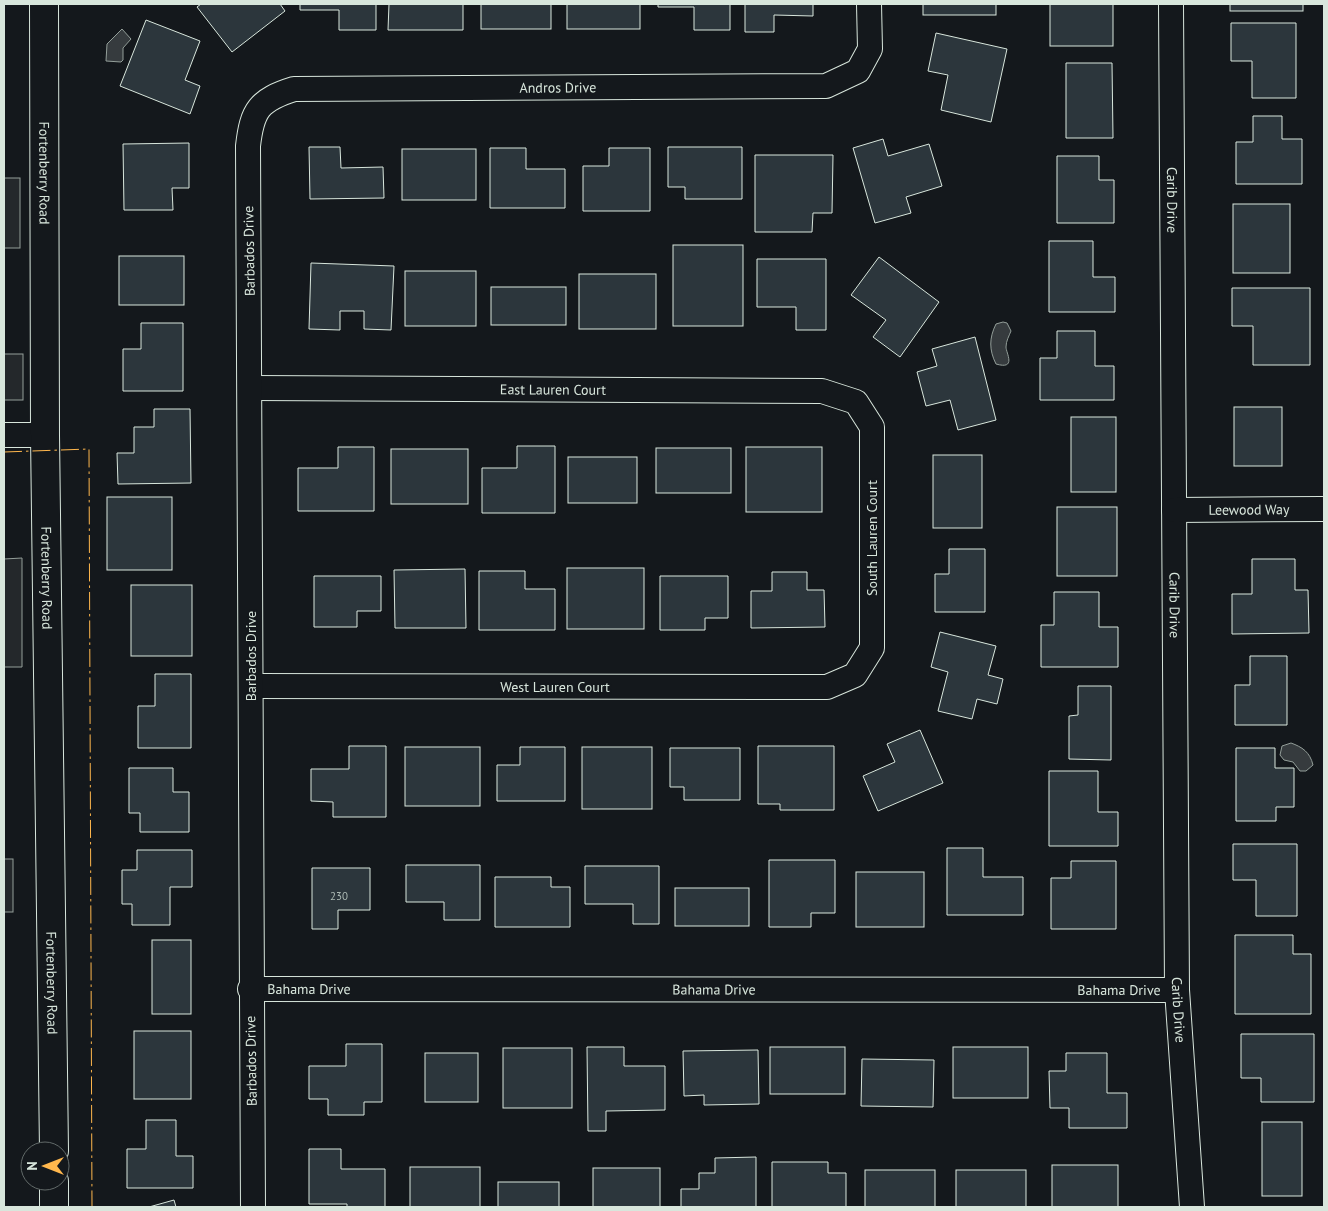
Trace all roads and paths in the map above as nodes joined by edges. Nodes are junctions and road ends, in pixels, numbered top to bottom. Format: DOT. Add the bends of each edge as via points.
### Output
graph roads {
  1 [pos="44,4"];
  2 [pos="870,4"];
  3 [pos="1171,4"];
  4 [pos="259,107"];
  5 [pos="251,388"];
  6 [pos="856,402"];
  7 [pos="4,435"];
  8 [pos="45,435"];
  9 [pos="1324,508"];
  10 [pos="1174,510"];
  11 [pos="855,675"];
  12 [pos="252,686"];
  13 [pos="250,989"];
  14 [pos="1177,990"];
  15 [pos="54,1141"];
  16 [pos="54,1191"];
  17 [pos="54,1207"];
  18 [pos="252,1207"];
  19 [pos="1192,1207"];
  1 -- 8 [label="street, Fortenberry Road"];
  2 -- 4 [label="street, Andros Drive" via="870,49 858,72 826,86 294,88 275,95"];
  3 -- 10 [label="street, Carib Drive"];
  4 -- 5 [label="street, Barbados Drive" via="251,125 248,146"];
  5 -- 6 [label="street, East Lauren Court" via="822,391"];
  5 -- 12 [label="street, Barbados Drive"];
  6 -- 11 [label="street, South Lauren Court" via="872,427 872,648"];
  7 -- 8 [label="street"];
  8 -- 15 [label="street, Fortenberry Road"];
  9 -- 10 [label="street, Leewood Way"];
  10 -- 14 [label="street, Carib Drive"];
  11 -- 12 [label="street, West Lauren Court" via="826,688"];
  12 -- 13 [label="street, Barbados Drive"];
  13 -- 14 [label="street, Bahama Drive"];
  13 -- 18 [label="street, Barbados Drive"];
  14 -- 19 [label="street, Carib Drive"];
  16 -- 17 [label="street"];
}
